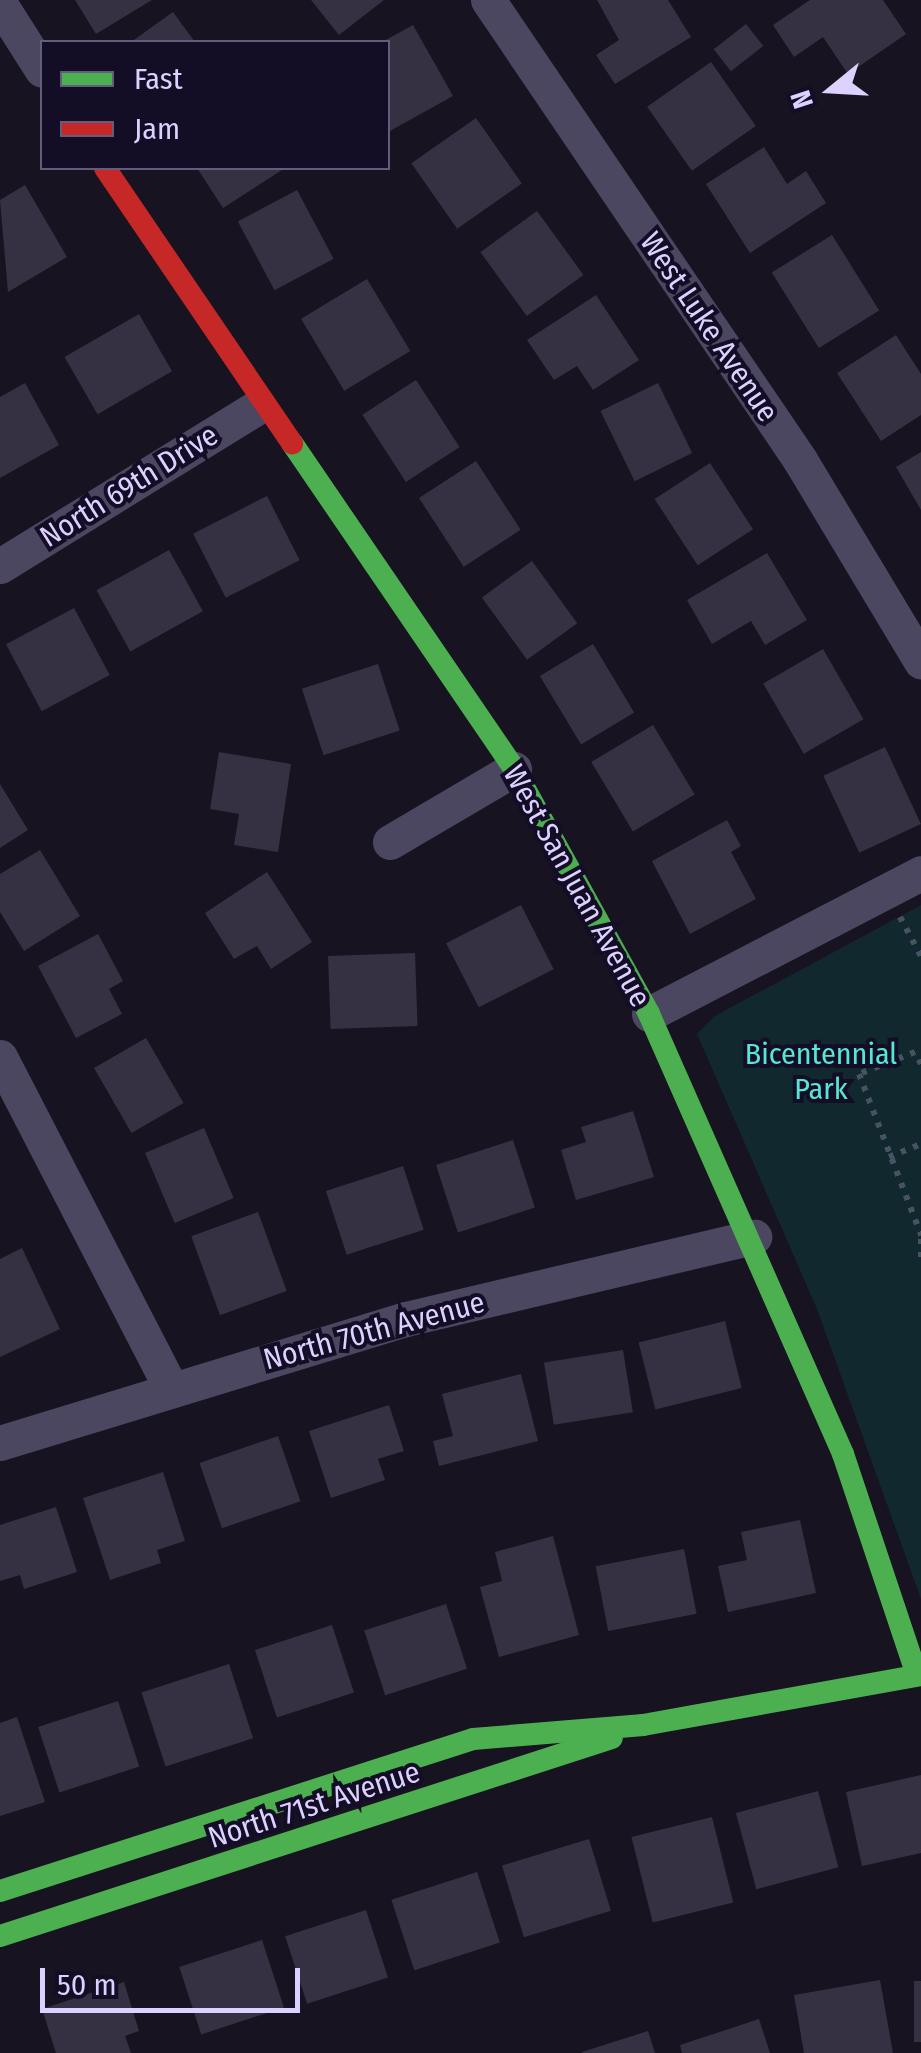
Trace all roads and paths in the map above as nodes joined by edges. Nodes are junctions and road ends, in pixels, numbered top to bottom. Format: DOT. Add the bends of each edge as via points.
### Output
graph roads {
  1 [pos="488,0"];
  2 [pos="0,4"];
  3 [pos="40,67"];
  4 [pos="106,170"];
  5 [pos="259,406"];
  6 [pos="0,566"];
  7 [pos="921,661"];
  8 [pos="514,768"];
  9 [pos="390,842"];
  10 [pos="921,873"];
  11 [pos="649,1014"];
  12 [pos="0,1057"];
  13 [pos="921,1064"];
  14 [pos="921,1144"];
  15 [pos="889,1157"];
  16 [pos="921,1237"];
  17 [pos="754,1238"];
  18 [pos="921,1257"];
  19 [pos="170,1387"];
  20 [pos="0,1443"];
  21 [pos="919,1675"];
  22 [pos="643,1725"];
  23 [pos="0,1891"];
  24 [pos="0,1936"];
  1 -- 7 [label="street, West Luke Avenue" via="800,460"];
  2 -- 3 [label="street"];
  4 -- 5 [label="street, West San Juan Avenue"];
  5 -- 6 [label="street, North 69th Drive"];
  5 -- 8 [label="street, West San Juan Avenue"];
  8 -- 9 [label="street"];
  8 -- 11 [label="street, West San Juan Avenue"];
  10 -- 11 [label="street"];
  11 -- 17 [label="street, West San Juan Avenue"];
  12 -- 19 [label="street"];
  13 -- 15 [label="path" via="916,1052 859,1074"];
  14 -- 15 [label="path"];
  15 -- 16 [label="path"];
  16 -- 18 [label="path"];
  17 -- 19 [label="street, North 70th Avenue"];
  17 -- 21 [label="street, West San Juan Avenue" via="842,1454"];
  19 -- 20 [label="street, North 70th Avenue"];
  21 -- 22 [label="street, North 71st Avenue"];
  22 -- 23 [label="street, North 71st Avenue" via="473,1739"];
  22 -- 24 [label="street, North 71st Avenue" via="563,1758"];
}
